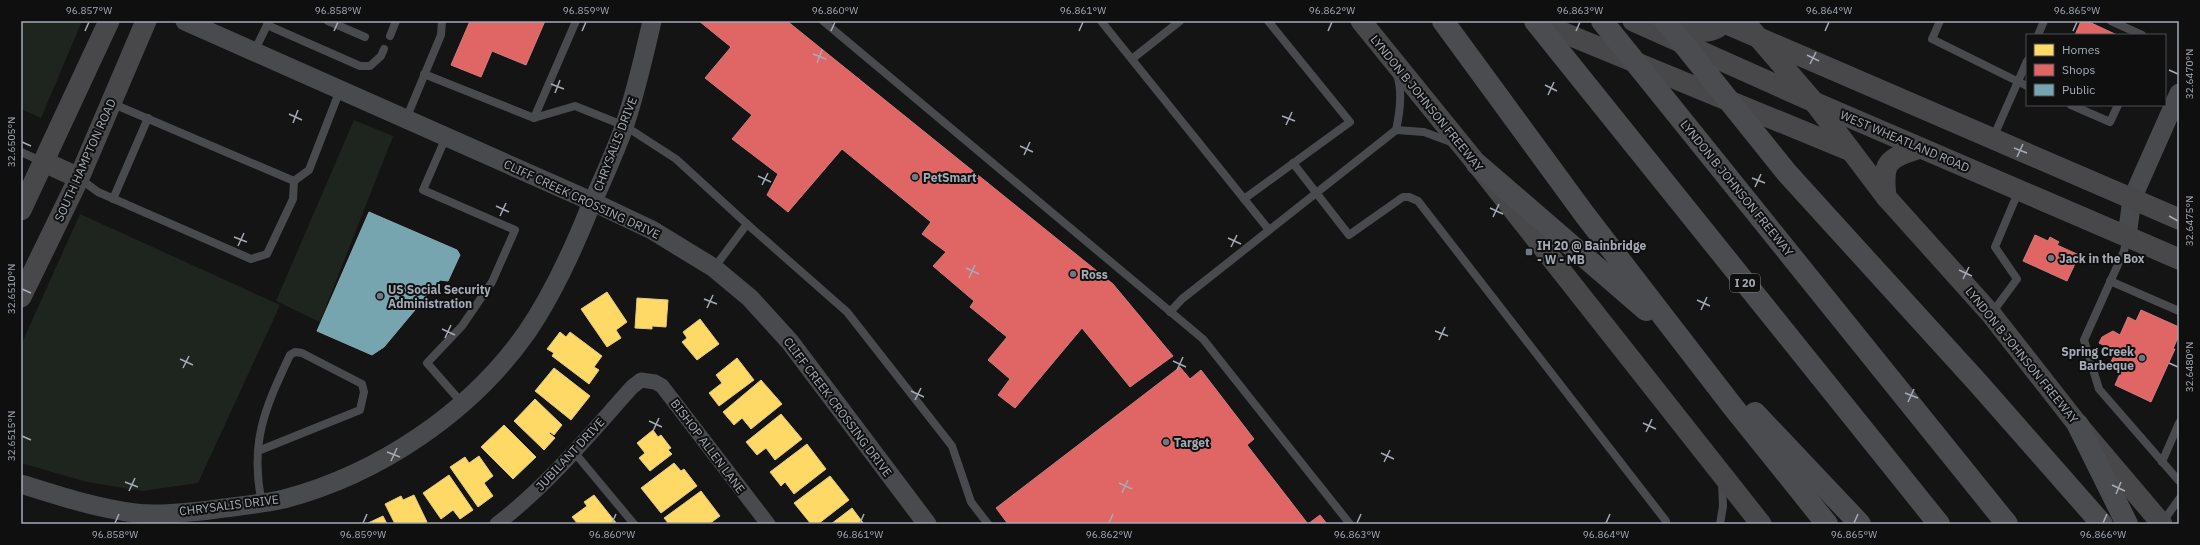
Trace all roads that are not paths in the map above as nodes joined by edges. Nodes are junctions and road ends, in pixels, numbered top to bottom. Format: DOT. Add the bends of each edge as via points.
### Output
graph roads {
  1 [pos="109,21"];
  2 [pos="146,21"];
  3 [pos="184,21"];
  4 [pos="328,21"];
  5 [pos="396,21"];
  6 [pos="442,21"];
  7 [pos="576,21"];
  8 [pos="652,21"];
  9 [pos="823,21"];
  10 [pos="1101,21"];
  11 [pos="1180,21"];
  12 [pos="1268,21"];
  13 [pos="1443,21"];
  14 [pos="1535,21"];
  15 [pos="1602,21"];
  16 [pos="1664,21"];
  17 [pos="1940,21"];
  18 [pos="2044,21"];
  19 [pos="2111,21"];
  20 [pos="1645,22"];
  21 [pos="268,23"];
  22 [pos="1734,24"];
  23 [pos="1371,25"];
  24 [pos="2038,34"];
  25 [pos="2140,34"];
  26 [pos="390,36"];
  27 [pos="365,37"];
  28 [pos="384,50"];
  29 [pos="254,52"];
  30 [pos="1132,59"];
  31 [pos="1392,59"];
  32 [pos="2026,63"];
  33 [pos="424,74"];
  34 [pos="2018,82"];
  35 [pos="2026,86"];
  36 [pos="340,90"];
  37 [pos="2179,93"];
  38 [pos="1814,102"];
  39 [pos="111,103"];
  40 [pos="2073,106"];
  41 [pos="2118,106"];
  42 [pos="148,118"];
  43 [pos="534,118"];
  44 [pos="406,119"];
  45 [pos="625,126"];
  46 [pos="1396,130"];
  47 [pos="446,137"];
  48 [pos="1993,138"];
  49 [pos="1920,148"];
  50 [pos="21,152"];
  51 [pos="1853,152"];
  52 [pos="1472,157"];
  53 [pos="44,162"];
  54 [pos="1293,163"];
  55 [pos="79,178"];
  56 [pos="294,180"];
  57 [pos="2019,190"];
  58 [pos="1316,193"];
  59 [pos="1886,197"];
  60 [pos="113,199"];
  61 [pos="1244,199"];
  62 [pos="2132,200"];
  63 [pos="593,202"];
  64 [pos="21,210"];
  65 [pos="2179,220"];
  66 [pos="747,224"];
  67 [pos="1269,230"];
  68 [pos="2127,236"];
  69 [pos="2179,260"];
  70 [pos="714,268"];
  71 [pos="2110,281"];
  72 [pos="21,297"];
  73 [pos="2179,311"];
  74 [pos="1170,312"];
  75 [pos="1991,314"];
  76 [pos="641,380"];
  77 [pos="462,403"];
  78 [pos="2179,423"];
  79 [pos="2078,425"];
  80 [pos="258,451"];
  81 [pos="574,452"];
  82 [pos="2162,462"];
  83 [pos="1722,475"];
  84 [pos="2179,481"];
  85 [pos="21,484"];
  86 [pos="2179,499"];
  87 [pos="262,503"];
  88 [pos="497,524"];
  89 [pos="634,524"];
  90 [pos="768,524"];
  91 [pos="928,524"];
  92 [pos="988,524"];
  93 [pos="1350,524"];
  94 [pos="1666,524"];
  95 [pos="1720,524"];
  96 [pos="1761,524"];
  97 [pos="1827,524"];
  98 [pos="1860,524"];
  99 [pos="1939,524"];
  100 [pos="2007,524"];
  101 [pos="2102,524"];
  102 [pos="2127,524"];
  103 [pos="2162,524"];
  1 -- 53 [label="main road"];
  2 -- 39 [label="main road, SOUTH HAMPTON ROAD"];
  3 -- 29 [label="street, CLIFF CREEK CROSSING DRIVE"];
  4 -- 27 [label="lane"];
  5 -- 26 [label="lane"];
  6 -- 33 [label="lane" via="441,35"];
  7 -- 43 [label="lane"];
  8 -- 45 [label="street, CHRYSALIS DRIVE"];
  9 -- 74 [label="lane"];
  10 -- 30 [label="lane"];
  11 -- 30 [label="lane"];
  12 -- 54 [label="lane" via="1350,122"];
  13 -- 97 [label="highway" via="1585,215"];
  14 -- 51 [label="main road"];
  14 -- 99 [label="highway, I 20"];
  15 -- 100 [label="highway, LYNDON B JOHNSON FREEWAY"];
  16 -- 22 [label="main road" via="1696,32"];
  16 -- 101 [label="highway" via="1787,173"];
  17 -- 34 [label="lane" via="1932,39"];
  18 -- 24 [label="lane"];
  19 -- 25 [label="lane"];
  20 -- 38 [label="main road, WEST WHEATLAND ROAD"];
  21 -- 28 [label="lane" via="360,66 370,66"];
  21 -- 29 [label="lane"];
  22 -- 38 [label="main road, LYNDON B JOHNSON FREEWAY"];
  22 -- 48 [label="main road"];
  23 -- 31 [label="main road, LYNDON B JOHNSON FREEWAY"];
  29 -- 36 [label="street, CLIFF CREEK CROSSING DRIVE"];
  30 -- 61 [label="lane"];
  31 -- 46 [label="lane" via="1399,80 1400,114"];
  31 -- 52 [label="main road, LYNDON B JOHNSON FREEWAY"];
  32 -- 34 [label="lane"];
  33 -- 43 [label="lane"];
  33 -- 44 [label="lane"];
  34 -- 35 [label="lane"];
  34 -- 48 [label="lane"];
  36 -- 44 [label="street, CLIFF CREEK CROSSING DRIVE"];
  36 -- 56 [label="lane" via="309,170"];
  37 -- 62 [label="street"];
  38 -- 49 [label="main road, WEST WHEATLAND ROAD"];
  38 -- 51 [label="main road, LYNDON B JOHNSON FREEWAY"];
  39 -- 42 [label="lane"];
  39 -- 55 [label="main road, SOUTH HAMPTON ROAD"];
  40 -- 41 [label="lane" via="2110,122"];
  42 -- 56 [label="lane"];
  42 -- 60 [label="lane"];
  43 -- 45 [label="lane" via="575,106"];
  44 -- 47 [label="street, CLIFF CREEK CROSSING DRIVE"];
  45 -- 63 [label="street, CHRYSALIS DRIVE"];
  45 -- 66 [label="lane" via="676,159"];
  46 -- 52 [label="lane" via="1412,130 1440,137"];
  46 -- 58 [label="lane"];
  47 -- 63 [label="street, CLIFF CREEK CROSSING DRIVE"];
  47 -- 77 [label="lane" via="423,190 515,230 492,282 462,326 427,363"];
  48 -- 62 [label="main road"];
  49 -- 57 [label="main road, WEST WHEATLAND ROAD"];
  49 -- 59 [label="main road" via="1898,156 1888,164 1883,175"];
  50 -- 53 [label="lane"];
  51 -- 59 [label="main road, LYNDON B JOHNSON FREEWAY"];
  52 -- 83 [label="main road, LYNDON B JOHNSON FREEWAY"];
  52 -- 98 [label="highway" via="1640,305 1757,415"];
  53 -- 55 [label="main road"];
  53 -- 64 [label="main road"];
  54 -- 58 [label="lane"];
  54 -- 61 [label="lane"];
  55 -- 60 [label="lane"];
  55 -- 72 [label="main road, SOUTH HAMPTON ROAD"];
  56 -- 60 [label="lane" via="293,199 267,254 251,259"];
  57 -- 68 [label="main road, WEST WHEATLAND ROAD"];
  57 -- 75 [label="lane" via="1995,247 2017,279"];
  58 -- 67 [label="lane"];
  58 -- 94 [label="lane" via="1349,235 1403,197 1418,201"];
  59 -- 75 [label="main road, LYNDON B JOHNSON FREEWAY"];
  61 -- 67 [label="lane"];
  62 -- 65 [label="main road"];
  62 -- 68 [label="street"];
  63 -- 70 [label="street, CLIFF CREEK CROSSING DRIVE" via="652,230"];
  63 -- 77 [label="street, CHRYSALIS DRIVE" via="568,260 526,332 497,368"];
  66 -- 70 [label="lane"];
  66 -- 92 [label="lane" via="847,312 952,446 971,502"];
  67 -- 74 [label="lane" via="1182,299"];
  68 -- 69 [label="main road, WEST WHEATLAND ROAD"];
  68 -- 71 [label="lane" via="2124,250"];
  70 -- 91 [label="street, CLIFF CREEK CROSSING DRIVE" via="750,298 790,342"];
  71 -- 73 [label="lane"];
  71 -- 82 [label="lane" via="2084,340 2099,389"];
  74 -- 93 [label="lane" via="1204,339"];
  75 -- 79 [label="main road, LYNDON B JOHNSON FREEWAY"];
  76 -- 81 [label="street, JUBILANT DRIVE"];
  76 -- 90 [label="street, BISHOP ALLEN LANE" via="662,386"];
  77 -- 87 [label="street, CHRYSALIS DRIVE" via="415,440 379,461 333,482"];
  78 -- 82 [label="lane"];
  79 -- 102 [label="highway"];
  79 -- 103 [label="main road, LYNDON B JOHNSON FREEWAY"];
  80 -- 80 [label="lane" via="258,438 267,404 290,354 302,353 362,384 364,392 360,410"];
  80 -- 87 [label="lane" via="258,479"];
  81 -- 88 [label="street, JUBILANT DRIVE" via="518,508"];
  81 -- 89 [label="lane"];
  82 -- 84 [label="lane"];
  83 -- 95 [label="lane" via="1723,506"];
  83 -- 96 [label="main road, LYNDON B JOHNSON FREEWAY"];
  85 -- 87 [label="street, CHRYSALIS DRIVE" via="77,503 137,514 202,511"];
  86 -- 103 [label="lane"];
}
